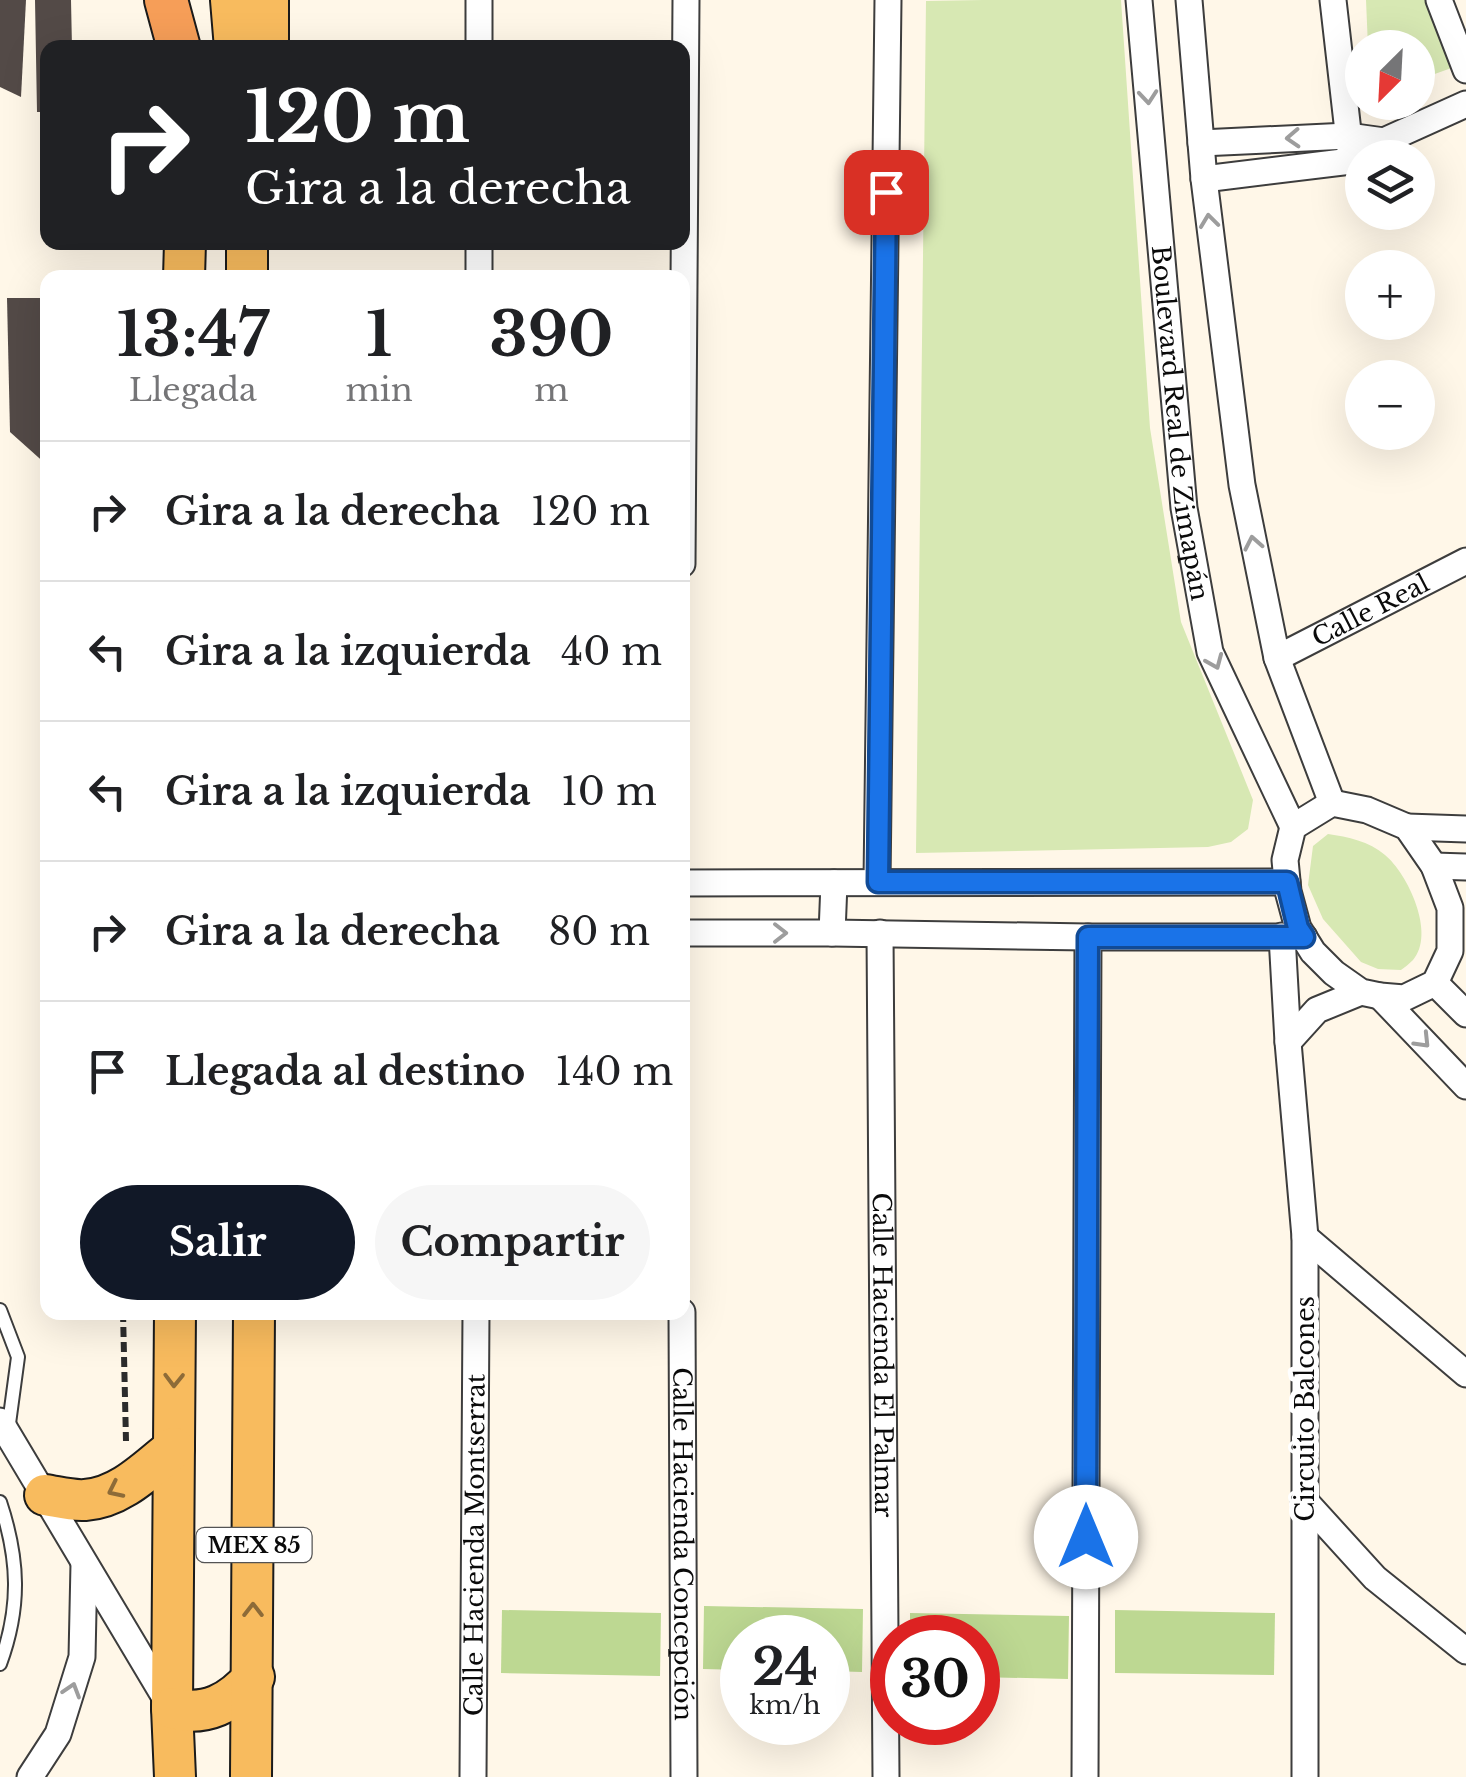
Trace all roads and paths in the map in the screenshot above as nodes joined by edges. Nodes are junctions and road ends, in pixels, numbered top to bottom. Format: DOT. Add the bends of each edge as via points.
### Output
graph roads {
  1 [pos="166,0"];
  2 [pos="186,0"];
  3 [pos="230,0"];
  4 [pos="268,0"];
  5 [pos="478,0"];
  6 [pos="686,0"];
  7 [pos="888,0"];
  8 [pos="1139,0"];
  9 [pos="1189,0"];
  10 [pos="1333,0"];
  11 [pos="1439,0"];
  12 [pos="180,40"];
  13 [pos="184,40"];
  14 [pos="233,40"];
  15 [pos="268,40"];
  16 [pos="478,40"];
  17 [pos="686,40"];
  18 [pos="1466,70"];
  19 [pos="1466,104"];
  20 [pos="1349,140"];
  21 [pos="1386,140"];
  22 [pos="1201,143"];
  23 [pos="1345,148"];
  24 [pos="1345,149"];
  25 [pos="1204,179"];
  26 [pos="1466,561"];
  27 [pos="1276,658"];
  28 [pos="1332,803"];
  29 [pos="1293,827"];
  30 [pos="1407,827"];
  31 [pos="1466,829"];
  32 [pos="1434,866"];
  33 [pos="1466,867"];
  34 [pos="878,882"];
  35 [pos="1287,882"];
  36 [pos="690,883"];
  37 [pos="834,883"];
  38 [pos="832,932"];
  39 [pos="880,933"];
  40 [pos="690,934"];
  41 [pos="1088,937"];
  42 [pos="1293,937"];
  43 [pos="1435,984"];
  44 [pos="1371,994"];
  45 [pos="1466,1014"];
  46 [pos="1288,1042"];
  47 [pos="1466,1086"];
  48 [pos="1305,1237"];
  49 [pos="0,1310"];
  50 [pos="124,1320"];
  51 [pos="175,1320"];
  52 [pos="254,1320"];
  53 [pos="476,1320"];
  54 [pos="682,1320"];
  55 [pos="1466,1374"];
  56 [pos="124,1424"];
  57 [pos="4,1427"];
  58 [pos="174,1448"];
  59 [pos="45,1495"];
  60 [pos="1304,1500"];
  61 [pos="0,1502"];
  62 [pos="84,1562"];
  63 [pos="1466,1651"];
  64 [pos="0,1664"];
  65 [pos="254,1677"];
  66 [pos="172,1708"];
  67 [pos="1307,1775"];
  68 [pos="30,1777"];
  69 [pos="175,1777"];
  70 [pos="252,1777"];
  71 [pos="474,1777"];
  72 [pos="684,1777"];
  73 [pos="886,1777"];
  74 [pos="1085,1777"];
  1 -- 12 [label="highway"];
  2 -- 13 [label="main road"];
  3 -- 14 [label="main road"];
  4 -- 15 [label="main road"];
  5 -- 16 [label="street"];
  6 -- 17 [label="street"];
  7 -- 34 [label="street"];
  8 -- 29 [label="street, Boulevard Real de Zimapán, one-way" via="1184,508 1210,652"];
  9 -- 22 [label="street, Boulevard Real de Zimapán"];
  10 -- 20 [label="street"];
  11 -- 18 [label="street"];
  19 -- 21 [label="street"];
  23 -- 22 [label="street, one-way"];
  22 -- 25 [label="street, Boulevard Real de Zimapán"];
  24 -- 25 [label="street"];
  27 -- 25 [label="street, Boulevard Real de Zimapán, one-way" via="1242,486"];
  26 -- 27 [label="street, Calle Real"];
  27 -- 28 [label="street, Boulevard Real de Zimapán"];
  28 -- 29 [label="street"];
  28 -- 30 [label="street"];
  29 -- 35 [label="street"];
  30 -- 31 [label="street"];
  30 -- 32 [label="street"];
  32 -- 33 [label="street"];
  32 -- 43 [label="street" via="1450,908 1450,950"];
  34 -- 35 [label="street"];
  34 -- 37 [label="street"];
  35 -- 42 [label="street" via="1298,928"];
  36 -- 37 [label="street"];
  37 -- 38 [label="street"];
  38 -- 39 [label="street"];
  40 -- 38 [label="street, one-way"];
  39 -- 41 [label="street"];
  39 -- 73 [label="street, Calle Hacienda El Palmar"];
  41 -- 42 [label="street"];
  41 -- 74 [label="street"];
  42 -- 44 [label="street"];
  42 -- 46 [label="street, Circuito Balcones"];
  43 -- 44 [label="street" via="1404,998"];
  43 -- 45 [label="street"];
  44 -- 46 [label="street" via="1317,1010"];
  44 -- 47 [label="street, one-way"];
  46 -- 48 [label="street, Circuito Balcones"];
  48 -- 55 [label="street"];
  48 -- 60 [label="street, Circuito Balcones"];
  49 -- 57 [label="lane" via="18,1357"];
  50 -- 56 [label="path"];
  51 -- 58 [label="main road, MEX 85, one-way"];
  65 -- 52 [label="main road, MEX 85, one-way"];
  53 -- 71 [label="street, Calle Hacienda Montserrat"];
  54 -- 72 [label="street, Calle Hacienda Concepción"];
  57 -- 59 [label="street"];
  58 -- 59 [label="main road, one-way" via="104,1496 82,1501"];
  58 -- 66 [label="main road, MEX 85"];
  59 -- 62 [label="street"];
  60 -- 63 [label="street" via="1374,1578"];
  60 -- 67 [label="street, Circuito Balcones"];
  61 -- 64 [label="lane" via="14,1552 14,1608"];
  62 -- 66 [label="street"];
  68 -- 62 [label="street, one-way" via="58,1734 82,1656"];
  65 -- 66 [label="main road" via="216,1706 191,1714"];
  65 -- 70 [label="main road, MEX 85"];
  66 -- 69 [label="main road, MEX 85"];
}
